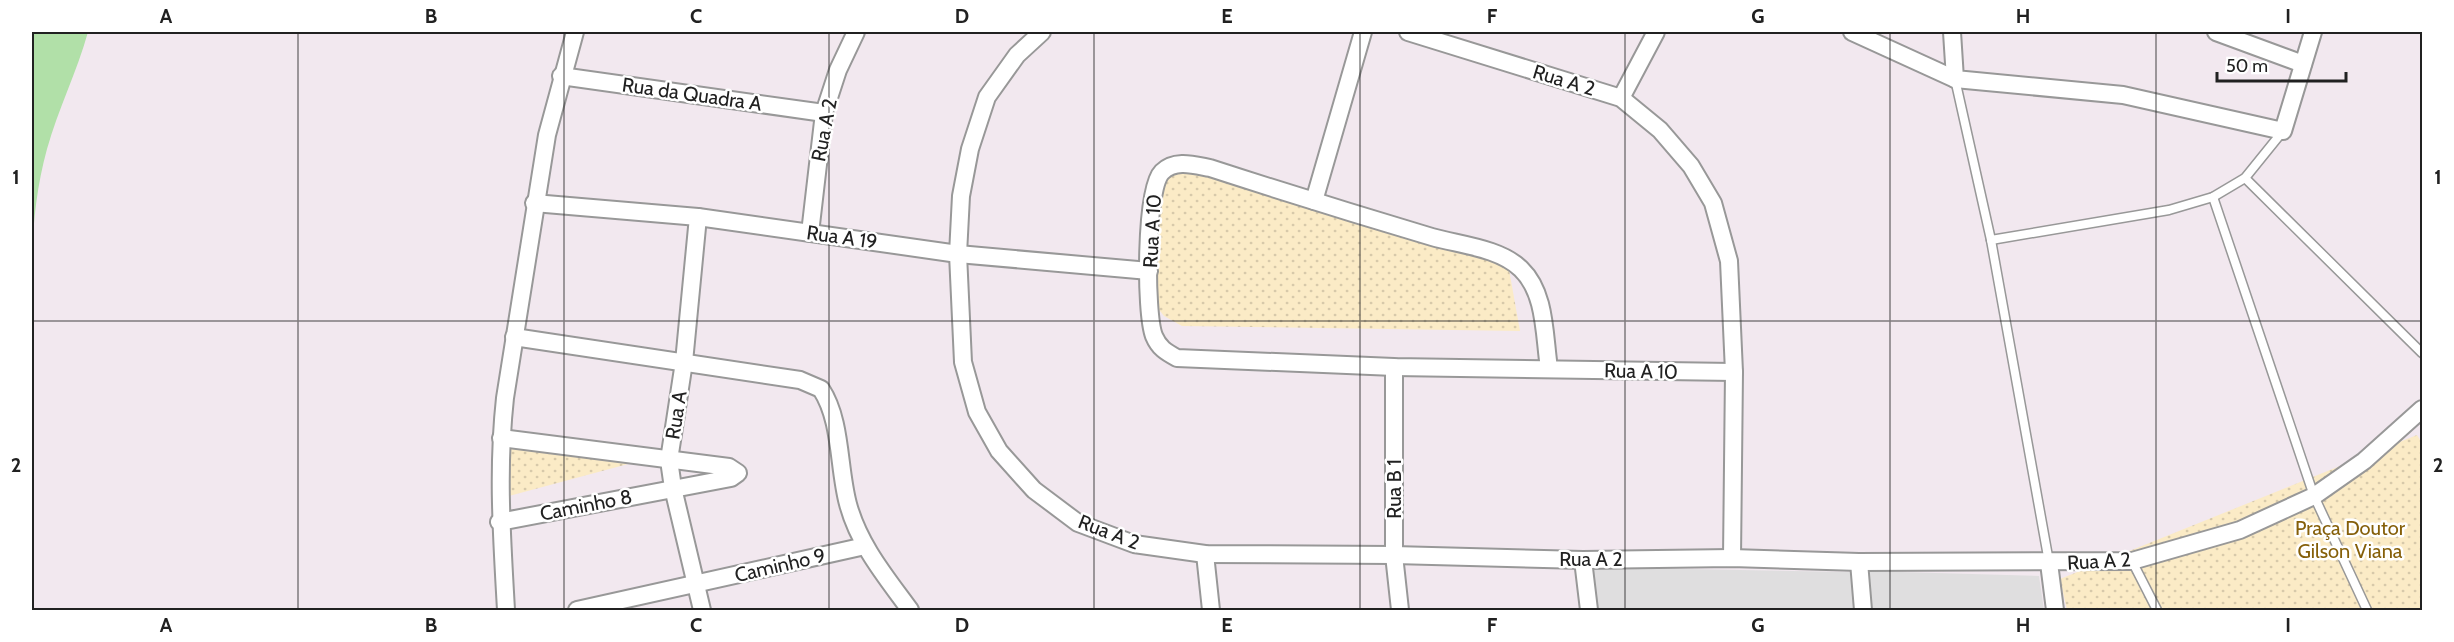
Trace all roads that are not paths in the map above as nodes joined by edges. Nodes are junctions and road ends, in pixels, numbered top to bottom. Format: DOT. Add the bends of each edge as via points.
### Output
graph roads {
  1 [pos="574,32"];
  2 [pos="856,32"];
  3 [pos="1042,32"];
  4 [pos="1363,32"];
  5 [pos="1408,32"];
  6 [pos="1656,32"];
  7 [pos="1852,32"];
  8 [pos="1952,32"];
  9 [pos="2216,32"];
  10 [pos="2313,32"];
  11 [pos="2303,64"];
  12 [pos="561,76"];
  13 [pos="1955,79"];
  14 [pos="1621,98"];
  15 [pos="824,113"];
  16 [pos="2283,131"];
  17 [pos="2245,178"];
  18 [pos="2213,196"];
  19 [pos="1314,201"];
  20 [pos="534,204"];
  21 [pos="698,217"];
  22 [pos="810,233"];
  23 [pos="1991,240"];
  24 [pos="958,254"];
  25 [pos="1149,271"];
  26 [pos="514,337"];
  27 [pos="2422,353"];
  28 [pos="684,362"];
  29 [pos="1394,367"];
  30 [pos="1549,368"];
  31 [pos="1734,372"];
  32 [pos="2421,413"];
  33 [pos="501,438"];
  34 [pos="669,460"];
  35 [pos="673,488"];
  36 [pos="2314,496"];
  37 [pos="499,522"];
  38 [pos="865,546"];
  39 [pos="1205,554"];
  40 [pos="1394,555"];
  41 [pos="1732,558"];
  42 [pos="1583,560"];
  43 [pos="2132,561"];
  44 [pos="1859,562"];
  45 [pos="2049,563"];
  46 [pos="695,584"];
  47 [pos="506,610"];
  48 [pos="577,610"];
  49 [pos="702,610"];
  50 [pos="910,610"];
  51 [pos="1211,610"];
  52 [pos="1400,610"];
  53 [pos="1589,610"];
  54 [pos="1863,610"];
  55 [pos="2055,610"];
  56 [pos="2157,610"];
  57 [pos="2367,610"];
  1 -- 12 [label="street"];
  2 -- 15 [label="street, Rua A 2"];
  3 -- 24 [label="street, Rua A 2" via="1017,55 987,97 970,149"];
  4 -- 19 [label="street"];
  5 -- 14 [label="street, Rua A 2"];
  6 -- 14 [label="street"];
  7 -- 13 [label="street"];
  8 -- 13 [label="street"];
  9 -- 11 [label="street"];
  10 -- 11 [label="street"];
  11 -- 16 [label="street"];
  12 -- 15 [label="street, Rua da Quadra A"];
  12 -- 20 [label="street"];
  13 -- 16 [label="street" via="2122,95"];
  13 -- 23 [label="lane"];
  14 -- 31 [label="street, Rua A 2" via="1660,129 1691,166 1713,203 1729,261"];
  15 -- 22 [label="street, Rua A 2"];
  16 -- 17 [label="lane"];
  17 -- 18 [label="lane"];
  17 -- 27 [label="lane"];
  18 -- 23 [label="lane" via="2169,210"];
  18 -- 36 [label="lane"];
  19 -- 25 [label="street, Rua A 10" via="1210,168 1173,165 1155,180 1151,197"];
  19 -- 30 [label="street, Rua A 10" via="1499,255 1520,267 1534,284"];
  20 -- 21 [label="street, Rua A 19"];
  20 -- 26 [label="street"];
  21 -- 22 [label="street, Rua A 19"];
  21 -- 28 [label="street, Rua A"];
  22 -- 24 [label="street, Rua A 19"];
  23 -- 45 [label="lane"];
  24 -- 25 [label="street, Rua A 19"];
  24 -- 39 [label="street, Rua A 2" via="963,362 977,412 999,452 1034,490 1078,523 1134,544"];
  25 -- 29 [label="street, Rua A 10" via="1154,336 1163,351 1177,358"];
  26 -- 28 [label="street"];
  26 -- 33 [label="street"];
  28 -- 34 [label="street, Rua A"];
  28 -- 38 [label="street" via="811,383 820,389 831,411 848,505"];
  29 -- 30 [label="street, Rua A 10"];
  29 -- 40 [label="street, Rua B 1"];
  30 -- 31 [label="street, Rua A 10"];
  31 -- 41 [label="street, Rua A 2"];
  32 -- 36 [label="street, Rua A 2"];
  33 -- 34 [label="street"];
  33 -- 37 [label="street"];
  34 -- 35 [label="street, Rua A"];
  34 -- 35 [label="street, Caminho 8" via="729,467 738,473 732,478"];
  35 -- 37 [label="street, Caminho 8"];
  35 -- 46 [label="street, Rua A"];
  36 -- 43 [label="street, Rua A 2" via="2240,530"];
  36 -- 57 [label="lane"];
  37 -- 47 [label="street"];
  38 -- 46 [label="street, Caminho 9"];
  38 -- 50 [label="street"];
  39 -- 40 [label="street, Rua A 2"];
  39 -- 51 [label="street"];
  40 -- 42 [label="street, Rua A 2"];
  40 -- 52 [label="street, Rua B 1"];
  41 -- 42 [label="street, Rua A 2"];
  41 -- 44 [label="street, Rua A 2"];
  42 -- 53 [label="street"];
  43 -- 45 [label="street, Rua A 2"];
  43 -- 56 [label="lane"];
  44 -- 45 [label="street, Rua A 2"];
  44 -- 54 [label="street"];
  45 -- 55 [label="street"];
  46 -- 48 [label="street, Caminho 9"];
  46 -- 49 [label="street, Rua A"];
}
